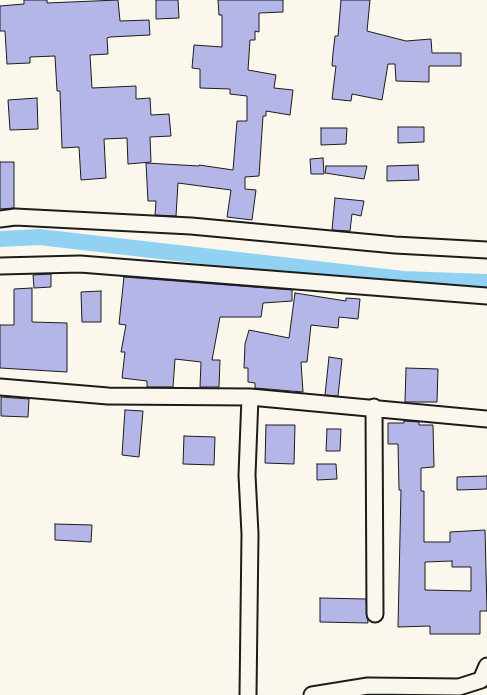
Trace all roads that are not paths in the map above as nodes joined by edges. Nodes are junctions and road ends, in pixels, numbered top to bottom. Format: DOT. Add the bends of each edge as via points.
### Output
graph roads {
  1 [pos="0,219"];
  2 [pos="487,250"];
  3 [pos="0,266"];
  4 [pos="487,296"];
  5 [pos="0,387"];
  6 [pos="250,397"];
  7 [pos="374,407"];
  8 [pos="487,418"];
  9 [pos="374,614"];
  10 [pos="487,666"];
  11 [pos="459,691"];
  12 [pos="248,695"];
  13 [pos="312,695"];
  1 -- 2 [label="street" via="191,226"];
  3 -- 4 [label="street" via="80,264"];
  5 -- 6 [label="street" via="108,396"];
  6 -- 7 [label="street"];
  6 -- 12 [label="street"];
  7 -- 8 [label="street"];
  7 -- 9 [label="street"];
  10 -- 11 [label="street" via="481,680"];
  11 -- 13 [label="street" via="368,686"];
}
